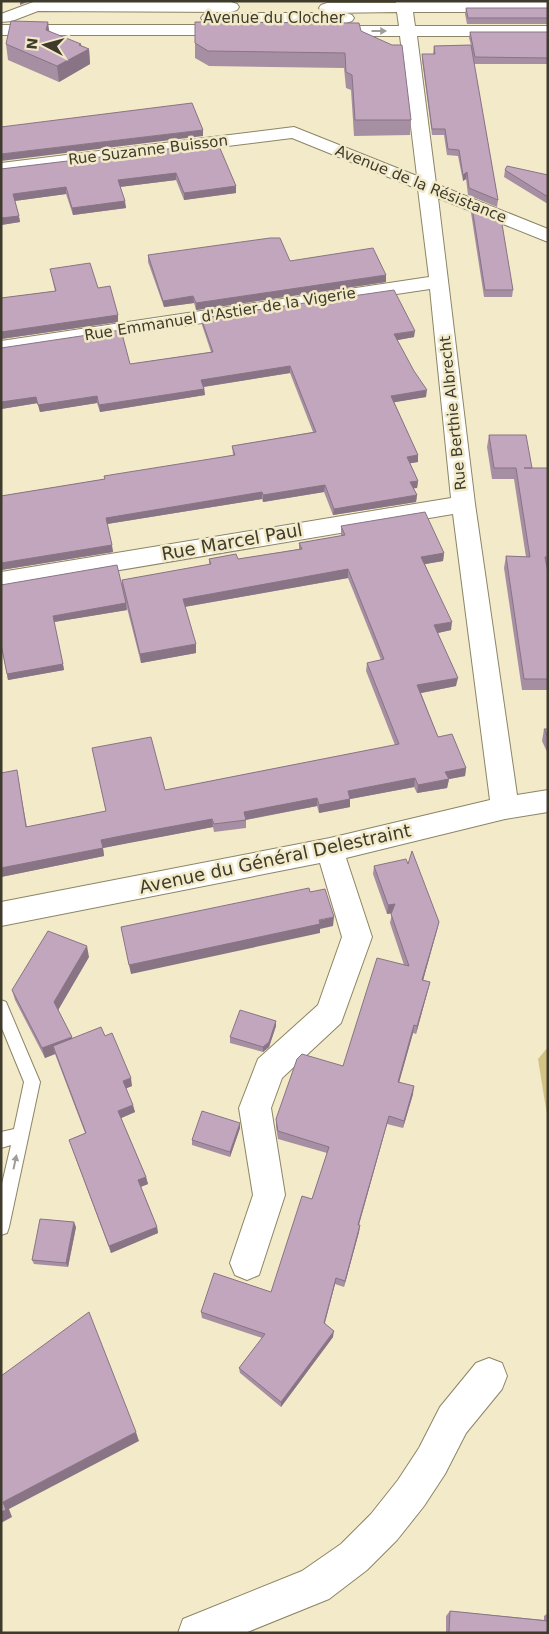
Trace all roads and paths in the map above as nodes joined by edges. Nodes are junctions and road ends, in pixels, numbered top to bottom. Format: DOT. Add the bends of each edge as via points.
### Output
graph roads {
  1 [pos="548,7"];
  2 [pos="406,15"];
  3 [pos="548,18"];
  4 [pos="3,22"];
  5 [pos="548,31"];
  6 [pos="294,132"];
  7 [pos="1,168"];
  8 [pos="427,186"];
  9 [pos="548,236"];
  10 [pos="438,282"];
  11 [pos="1,347"];
  12 [pos="463,504"];
  13 [pos="1,581"];
  14 [pos="548,801"];
  15 [pos="505,808"];
  16 [pos="330,850"];
  17 [pos="1,914"];
  18 [pos="1,1007"];
  19 [pos="21,1134"];
  20 [pos="1,1140"];
  21 [pos="1,1227"];
  22 [pos="247,1263"];
  23 [pos="490,1376"];
  24 [pos="197,1633"];
  1 -- 2 [label="street"];
  2 -- 3 [label="street"];
  2 -- 4 [label="street" via="46,24"];
  2 -- 4 [label="street" via="36,6"];
  2 -- 5 [label="street"];
  2 -- 8 [label="street, Rue Berthie Albrecht"];
  6 -- 7 [label="street, Rue Suzanne Buisson"];
  6 -- 8 [label="street, Avenue de la Résistance"];
  8 -- 9 [label="street, Avenue de la Résistance"];
  8 -- 10 [label="street, Rue Berthie Albrecht"];
  10 -- 11 [label="street, Rue Emmanuel d'Astier de la Vigerie"];
  10 -- 12 [label="street, Rue Berthie Albrecht"];
  12 -- 13 [label="street, Rue Marcel Paul"];
  12 -- 15 [label="street, Rue Berthie Albrecht"];
  14 -- 15 [label="street, Avenue du Général Delestraint"];
  15 -- 16 [label="street, Avenue du Général Delestraint"];
  16 -- 17 [label="street, Avenue du Général Delestraint"];
  16 -- 22 [label="street" via="357,937 330,1013 269,1069 255,1108 269,1195"];
  18 -- 19 [label="lane" via="32,1082"];
  19 -- 20 [label="lane"];
  21 -- 19 [label="lane, one-way"];
  23 -- 24 [label="street" via="453,1420 411,1493 354,1557 315,1585"];
}
